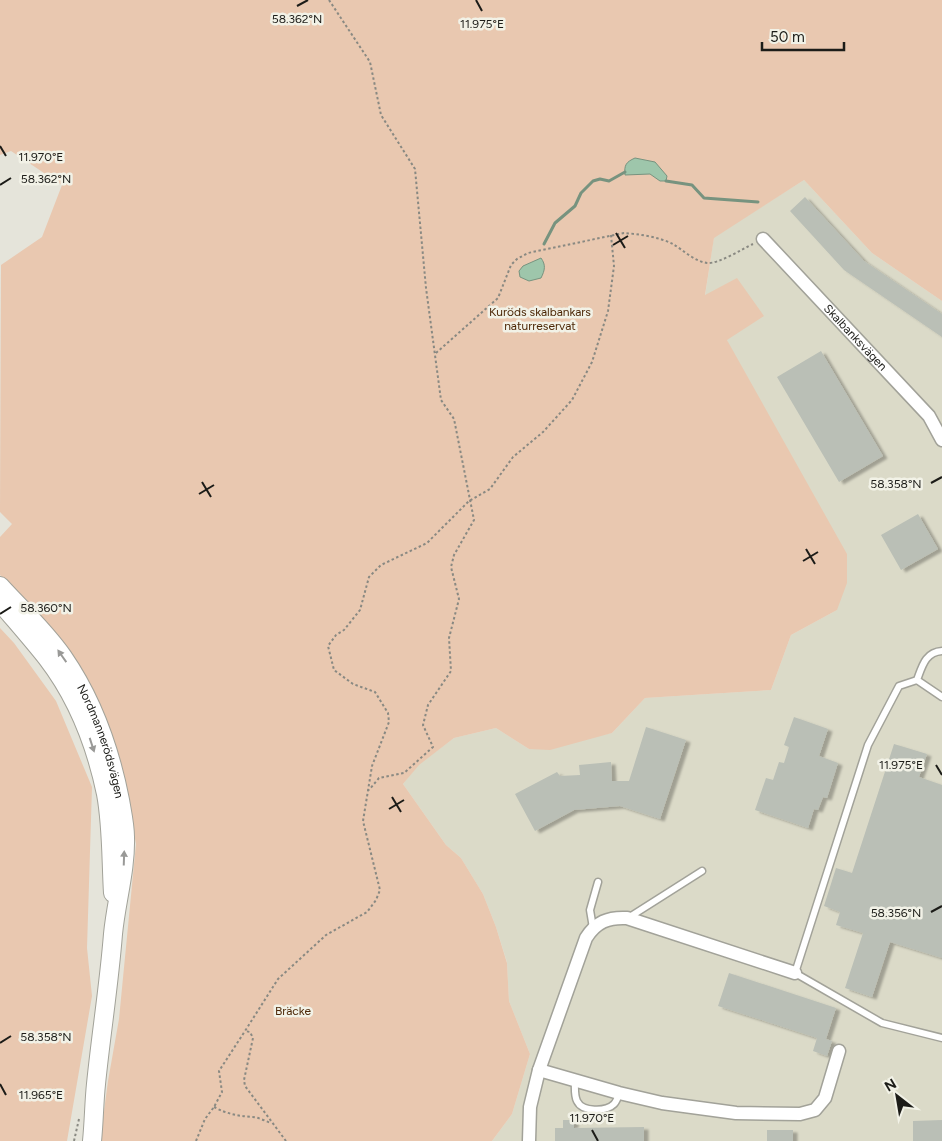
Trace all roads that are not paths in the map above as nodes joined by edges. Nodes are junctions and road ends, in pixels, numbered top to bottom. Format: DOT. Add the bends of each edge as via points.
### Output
graph roads {
  1 [pos="763,239"];
  2 [pos="942,440"];
  3 [pos="0,586"];
  4 [pos="0,602"];
  5 [pos="942,651"];
  6 [pos="917,680"];
  7 [pos="942,697"];
  8 [pos="702,871"];
  9 [pos="598,882"];
  10 [pos="627,918"];
  11 [pos="114,924"];
  12 [pos="593,928"];
  13 [pos="795,973"];
  14 [pos="942,1038"];
  15 [pos="839,1051"];
  16 [pos="539,1070"];
  17 [pos="575,1080"];
  18 [pos="96,1086"];
  19 [pos="619,1093"];
  20 [pos="81,1141"];
  21 [pos="92,1141"];
  22 [pos="529,1141"];
  1 -- 2 [label="street, Skalbanksvägen" via="929,416"];
  11 -- 3 [label="main road, Nordmannerödsvägen, one-way" via="124,867 125,836 105,740 63,656"];
  4 -- 11 [label="main road, Nordmannerödsvägen, one-way" via="48,659 86,727 106,795"];
  5 -- 6 [label="lane" via="925,660"];
  6 -- 7 [label="lane"];
  6 -- 13 [label="lane" via="900,686 868,746"];
  8 -- 10 [label="lane"];
  9 -- 12 [label="lane" via="590,910"];
  10 -- 12 [label="street" via="615,917"];
  10 -- 13 [label="street"];
  11 -- 18 [label="main road, Nordmannerödsvägen"];
  12 -- 16 [label="street" via="586,938"];
  13 -- 14 [label="lane" via="882,1023"];
  15 -- 19 [label="street" via="825,1098 808,1113 736,1113 662,1103"];
  16 -- 17 [label="street"];
  16 -- 22 [label="street" via="530,1107"];
  17 -- 19 [label="street"];
  17 -- 19 [label="lane" via="576,1100 585,1108 608,1108 615,1104"];
  18 -- 20 [label="main road, Nordmannerödsvägen"];
  18 -- 21 [label="main road, Nordmannerödsvägen"];
}
